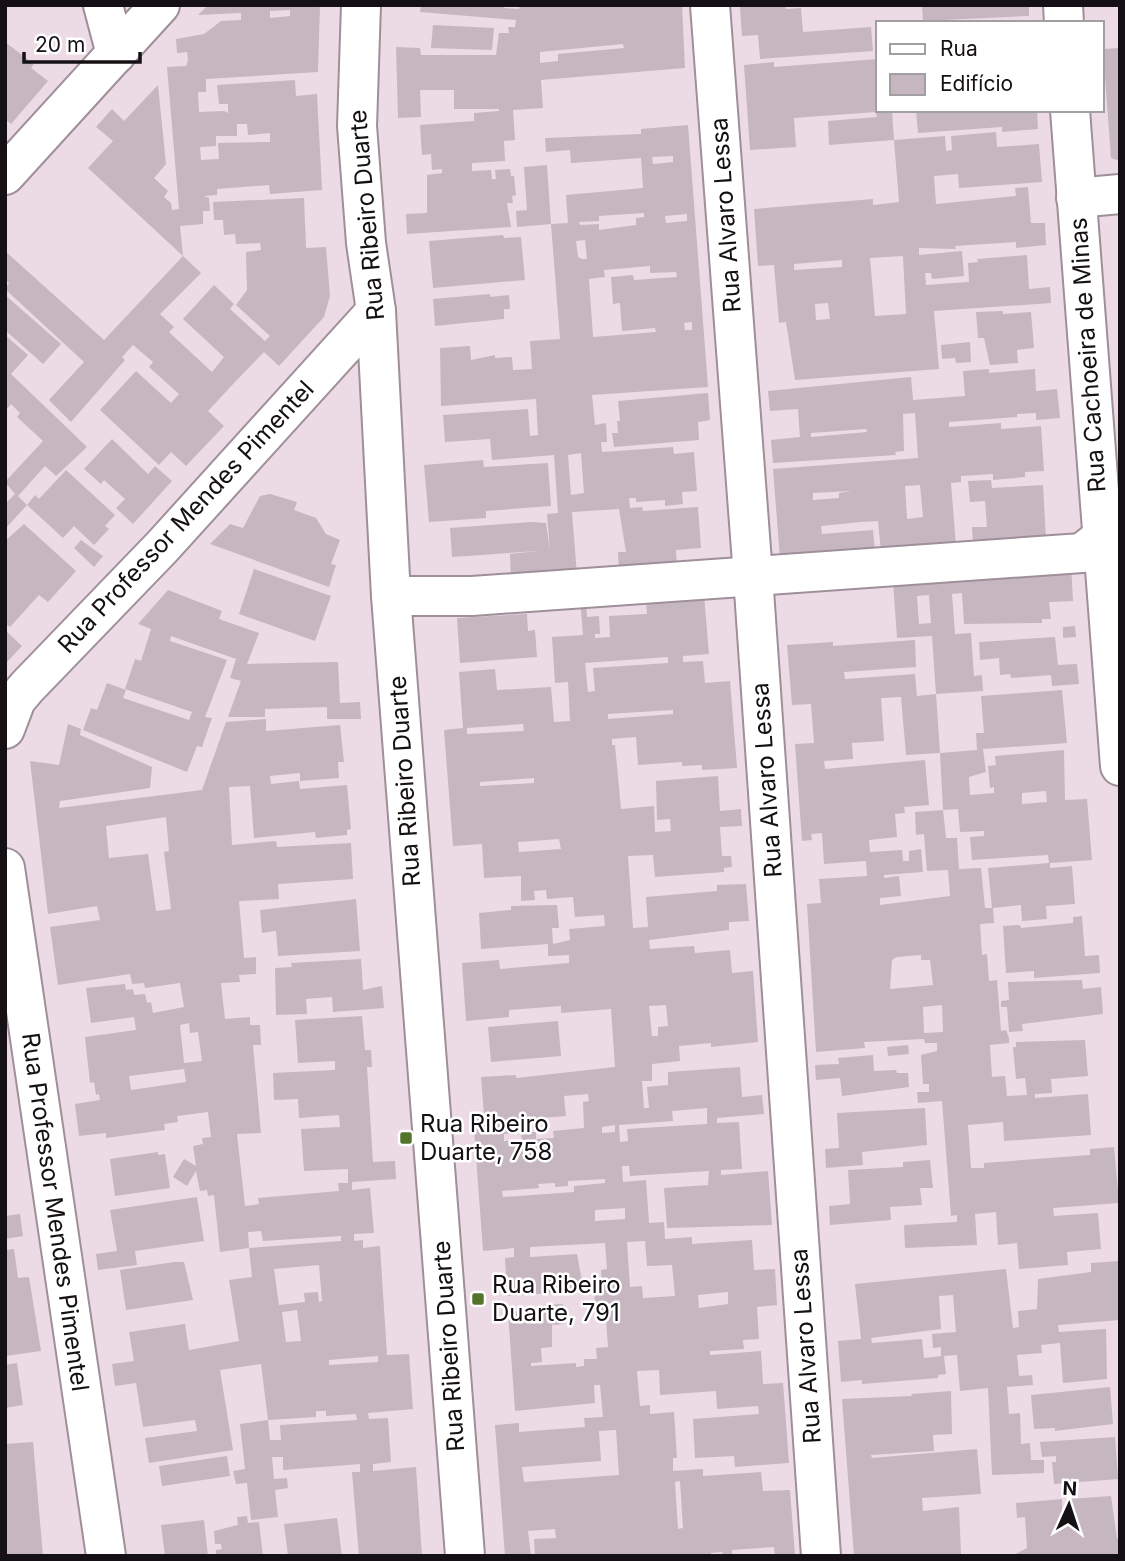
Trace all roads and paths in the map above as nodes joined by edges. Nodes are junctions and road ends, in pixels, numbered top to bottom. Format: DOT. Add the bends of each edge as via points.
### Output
graph roads {
  1 [pos="103,5"];
  2 [pos="160,5"];
  3 [pos="361,5"];
  4 [pos="710,5"];
  5 [pos="116,54"];
  6 [pos="1070,112"];
  7 [pos="5,174"];
  8 [pos="1120,194"];
  9 [pos="1076,198"];
  10 [pos="376,311"];
  11 [pos="1111,538"];
  12 [pos="753,576"];
  13 [pos="391,596"];
  14 [pos="6,724"];
  15 [pos="1120,766"];
  16 [pos="5,868"];
  17 [pos="106,1556"];
  18 [pos="465,1556"];
  19 [pos="821,1556"];
  1 -- 5 [label="street"];
  2 -- 5 [label="street"];
  3 -- 10 [label="street, Rua Ribeiro Duarte" via="357,127"];
  4 -- 12 [label="street, Rua Alvaro Lessa"];
  5 -- 7 [label="street"];
  6 -- 9 [label="street, Rua Cachoeira de Minas"];
  8 -- 9 [label="street"];
  9 -- 11 [label="street, Rua Cachoeira de Minas"];
  10 -- 13 [label="street, Rua Ribeiro Duarte"];
  10 -- 14 [label="street, Rua Professor Mendes Pimentel" via="162,547 27,687"];
  11 -- 12 [label="street" via="1082,553"];
  11 -- 15 [label="street, Rua Cachoeira de Minas"];
  12 -- 13 [label="street" via="472,596"];
  12 -- 19 [label="street, Rua Alvaro Lessa"];
  13 -- 18 [label="street, Rua Ribeiro Duarte"];
  16 -- 17 [label="street, Rua Professor Mendes Pimentel"];
}
